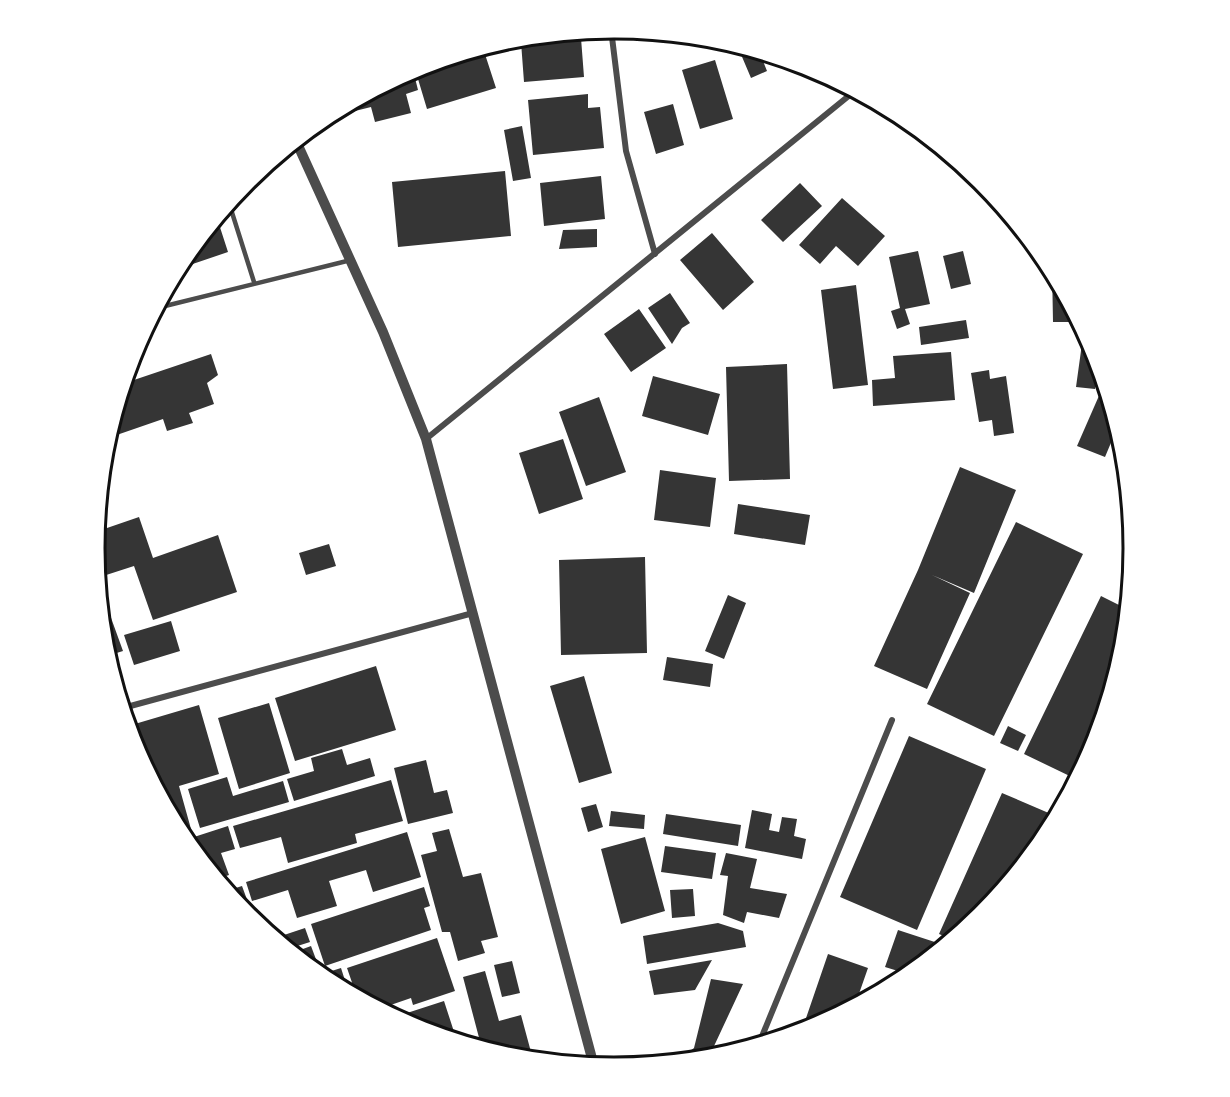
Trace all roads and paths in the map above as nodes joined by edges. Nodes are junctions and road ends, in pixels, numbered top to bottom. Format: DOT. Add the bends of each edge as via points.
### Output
graph roads {
  1 [pos="612,39"];
  2 [pos="848,96"];
  3 [pos="299,148"];
  4 [pos="232,213"];
  5 [pos="655,254"];
  6 [pos="351,260"];
  7 [pos="254,282"];
  8 [pos="168,305"];
  9 [pos="426,439"];
  10 [pos="473,613"];
  11 [pos="131,706"];
  12 [pos="892,720"];
  13 [pos="762,1036"];
  14 [pos="592,1057"];
  1 -- 5 [label="street" via="626,152"];
  2 -- 5 [label="street"];
  3 -- 6 [label="street"];
  4 -- 7 [label="lane"];
  5 -- 9 [label="street"];
  6 -- 7 [label="lane"];
  6 -- 9 [label="street"];
  7 -- 8 [label="lane"];
  9 -- 10 [label="street"];
  10 -- 11 [label="street"];
  10 -- 14 [label="street"];
  12 -- 13 [label="street"];
}
